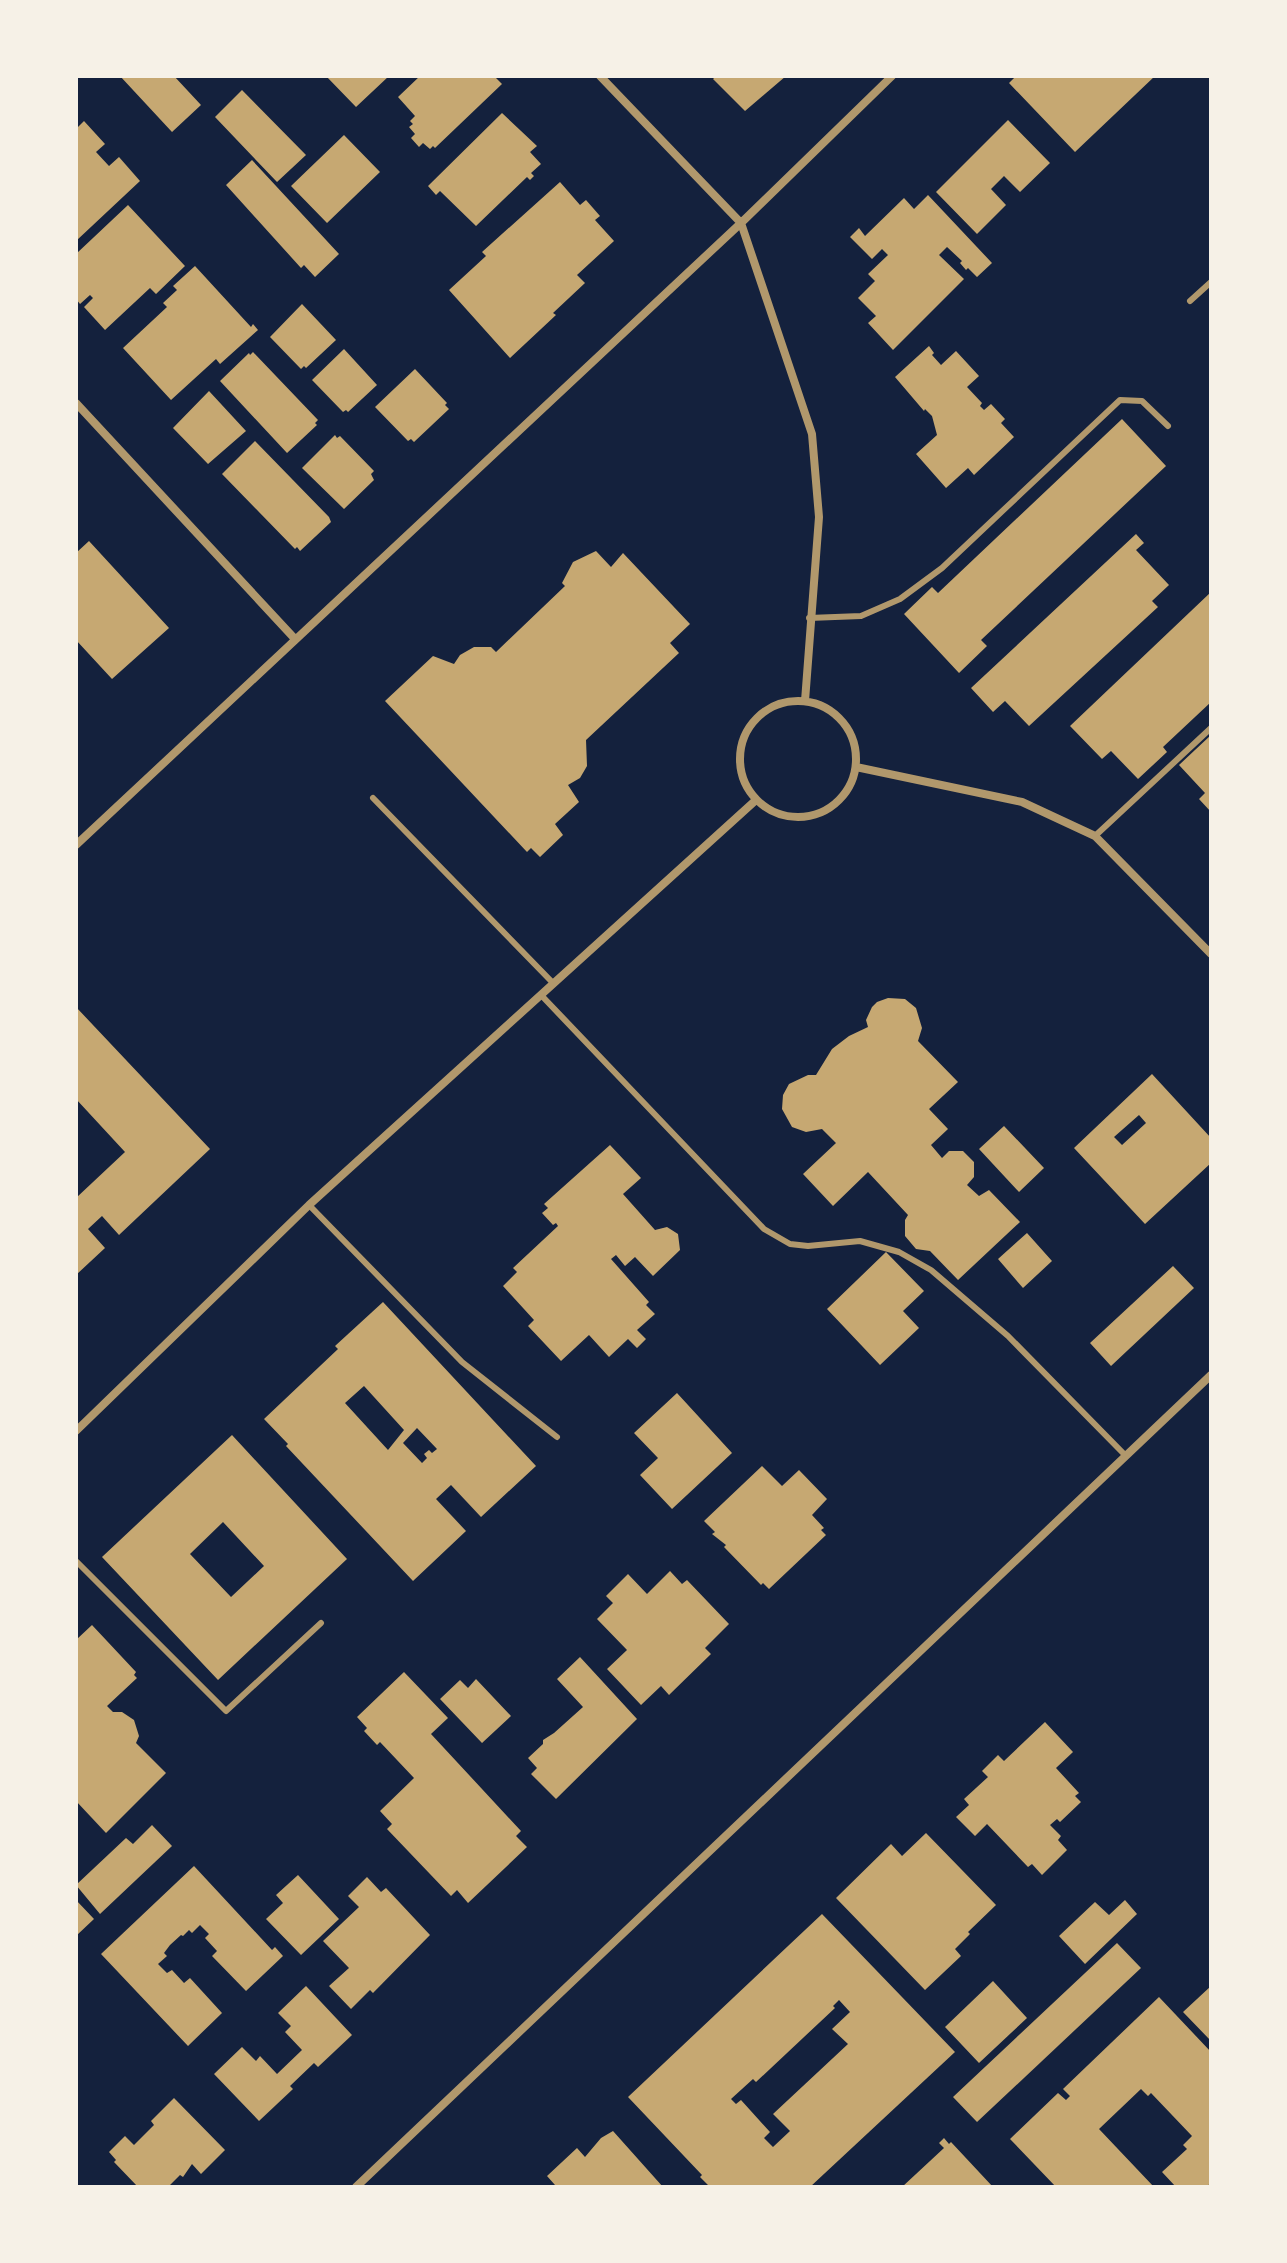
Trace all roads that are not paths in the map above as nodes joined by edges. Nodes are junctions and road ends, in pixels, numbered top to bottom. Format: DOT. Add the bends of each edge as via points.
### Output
graph roads {
  1 [pos="600,76"];
  2 [pos="892,76"];
  3 [pos="741,223"];
  4 [pos="1211,282"];
  5 [pos="1190,301"];
  6 [pos="76,403"];
  7 [pos="1168,426"];
  8 [pos="809,618"];
  9 [pos="295,639"];
  10 [pos="805,701"];
  11 [pos="1211,728"];
  12 [pos="856,767"];
  13 [pos="373,798"];
  14 [pos="756,800"];
  15 [pos="1095,836"];
  16 [pos="76,845"];
  17 [pos="1211,954"];
  18 [pos="553,983"];
  19 [pos="541,995"];
  20 [pos="309,1205"];
  21 [pos="1211,1375"];
  22 [pos="76,1431"];
  23 [pos="557,1437"];
  24 [pos="1125,1455"];
  25 [pos="76,1561"];
  26 [pos="321,1623"];
  27 [pos="356,2187"];
  1 -- 3 [label="street"];
  2 -- 3 [label="street"];
  3 -- 8 [label="street" via="812,434 819,517"];
  3 -- 9 [label="street"];
  4 -- 5 [label="lane"];
  6 -- 9 [label="street"];
  7 -- 8 [label="lane" via="1142,401 1120,400 942,568 900,599 861,616"];
  8 -- 10 [label="street"];
  9 -- 16 [label="street"];
  10 -- 12 [label="street" via="823,706 849,731"];
  10 -- 14 [label="street" via="770,708 745,733 740,768"];
  11 -- 15 [label="lane"];
  12 -- 14 [label="street" via="840,800 816,815 788,817"];
  12 -- 15 [label="street" via="1022,802"];
  13 -- 18 [label="lane"];
  14 -- 18 [label="street"];
  15 -- 17 [label="street"];
  18 -- 19 [label="street"];
  19 -- 20 [label="street"];
  19 -- 24 [label="lane" via="764,1229 790,1244 860,1241 899,1252 931,1270 1008,1336"];
  20 -- 22 [label="street"];
  20 -- 23 [label="lane" via="462,1362"];
  21 -- 24 [label="street"];
  24 -- 27 [label="street"];
  25 -- 26 [label="lane" via="226,1711"];
}
